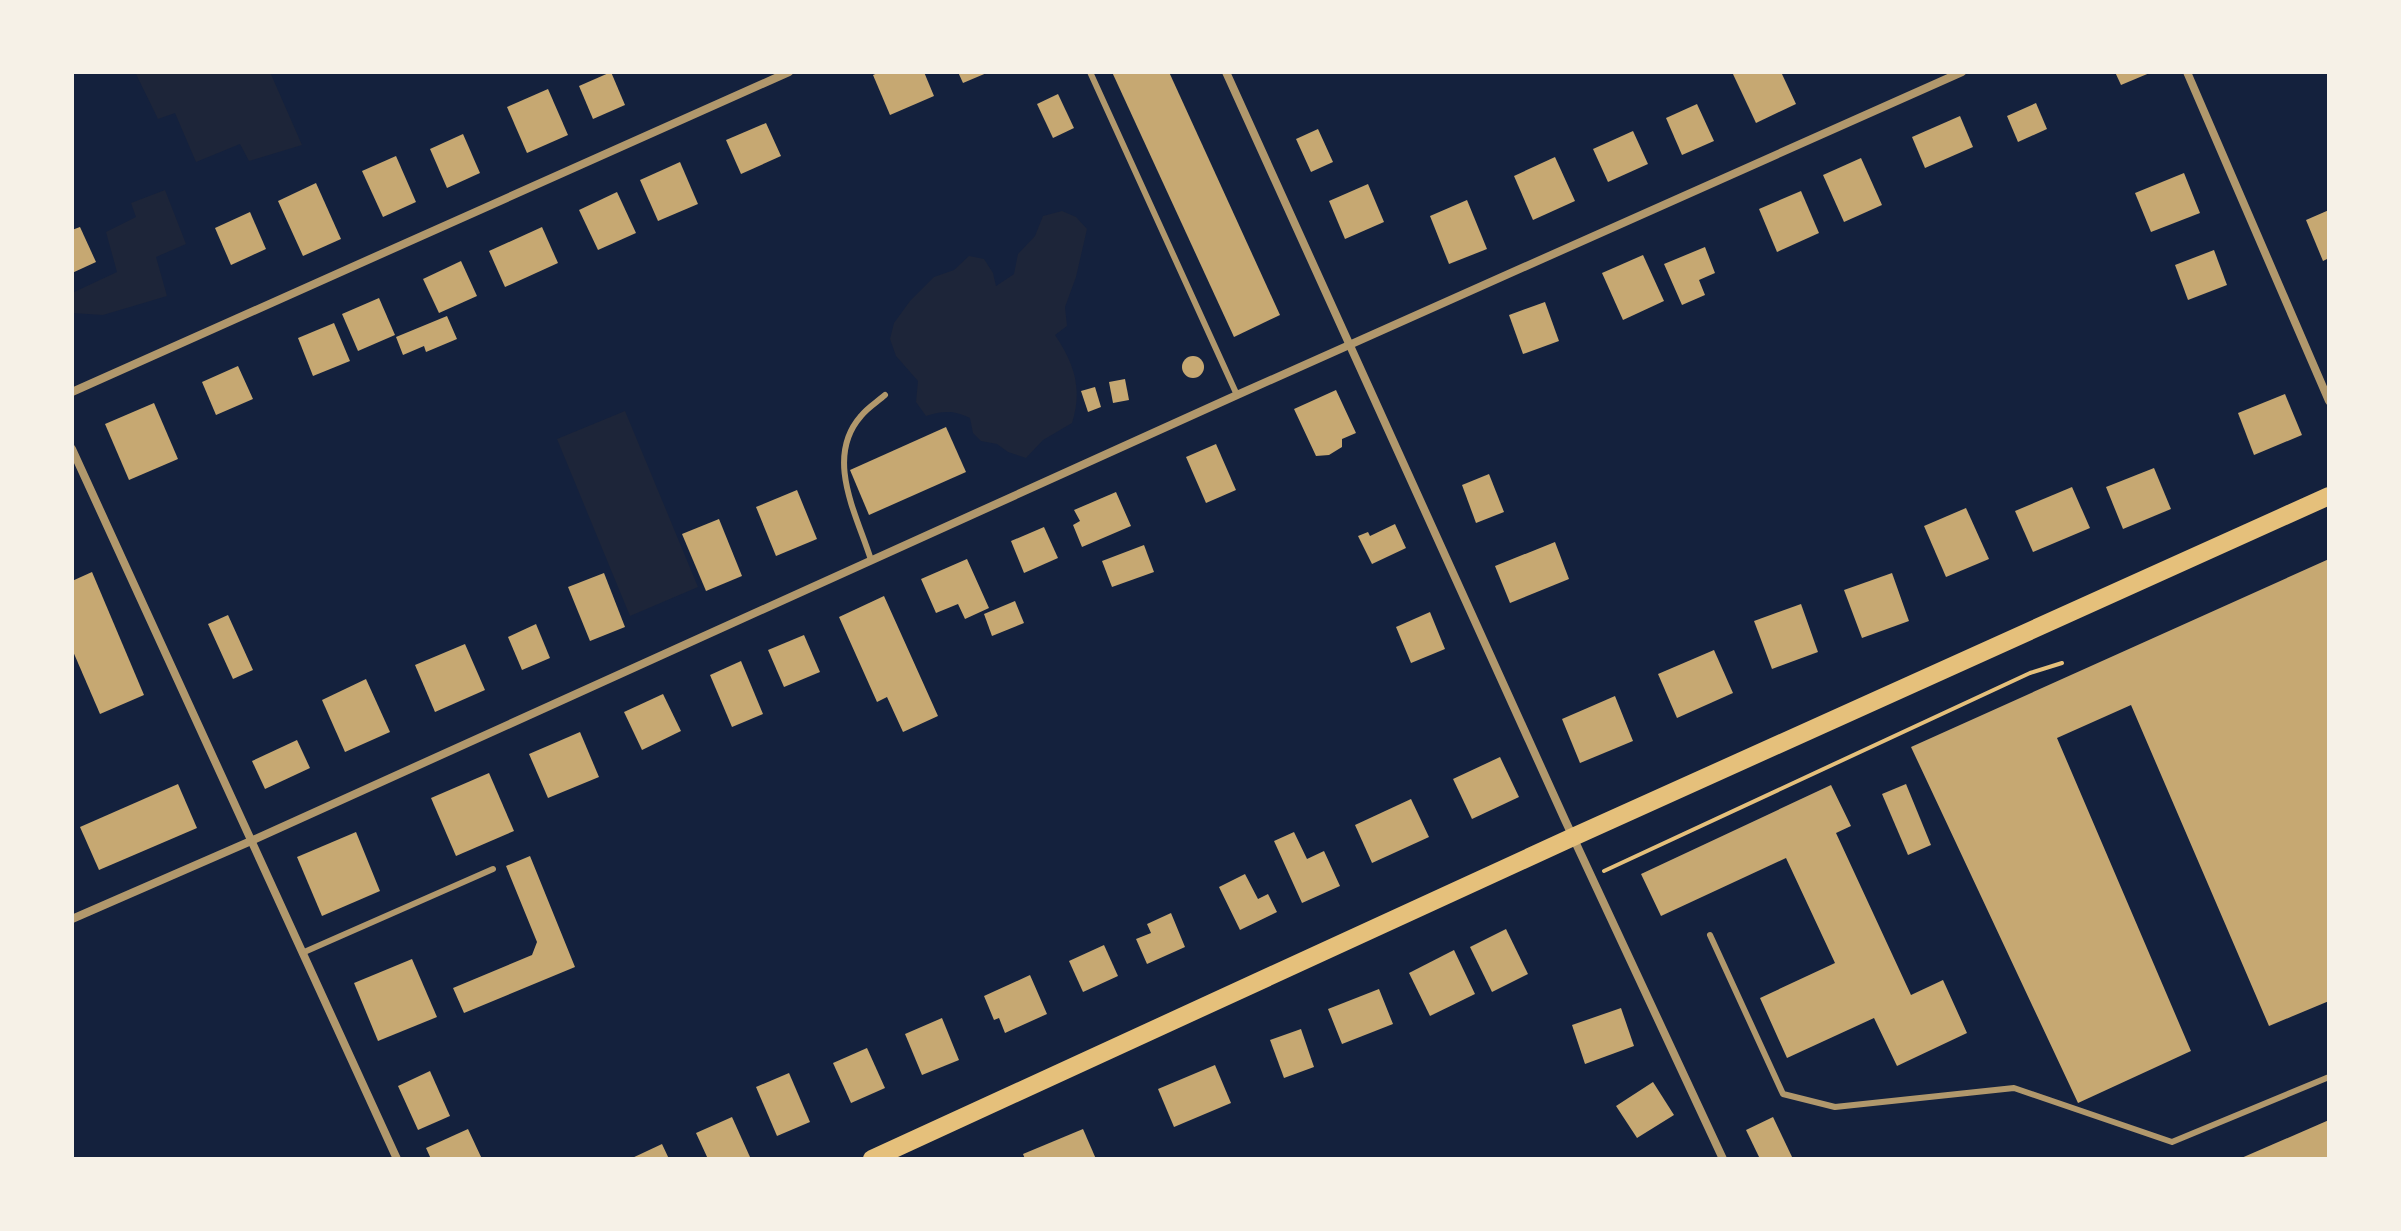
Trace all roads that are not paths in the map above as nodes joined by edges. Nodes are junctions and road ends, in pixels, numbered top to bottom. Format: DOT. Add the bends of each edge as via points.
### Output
graph roads {
  1 [pos="789,72"];
  2 [pos="1090,72"];
  3 [pos="1226,72"];
  4 [pos="1962,72"];
  5 [pos="2187,72"];
  6 [pos="1349,345"];
  7 [pos="72,392"];
  8 [pos="885,395"];
  9 [pos="1237,395"];
  10 [pos="2329,401"];
  11 [pos="72,449"];
  12 [pos="2329,496"];
  13 [pos="871,560"];
  14 [pos="1573,837"];
  15 [pos="251,841"];
  16 [pos="493,869"];
  17 [pos="72,919"];
  18 [pos="1710,935"];
  19 [pos="302,953"];
  20 [pos="2329,1077"];
  21 [pos="397,1159"];
  22 [pos="872,1159"];
  23 [pos="1723,1159"];
  1 -- 7 [label="street"];
  2 -- 9 [label="lane"];
  3 -- 6 [label="street"];
  4 -- 6 [label="street"];
  5 -- 10 [label="street"];
  6 -- 9 [label="street"];
  6 -- 14 [label="street"];
  8 -- 13 [label="lane" via="860,417 842,460"];
  9 -- 13 [label="street"];
  11 -- 15 [label="street"];
  12 -- 14 [label="main road"];
  13 -- 15 [label="street"];
  14 -- 22 [label="main road"];
  14 -- 23 [label="street"];
  15 -- 17 [label="street"];
  15 -- 19 [label="street"];
  16 -- 19 [label="lane"];
  18 -- 20 [label="lane" via="1783,1094 1835,1107 2014,1088 2172,1142"];
  19 -- 21 [label="street"];
}
